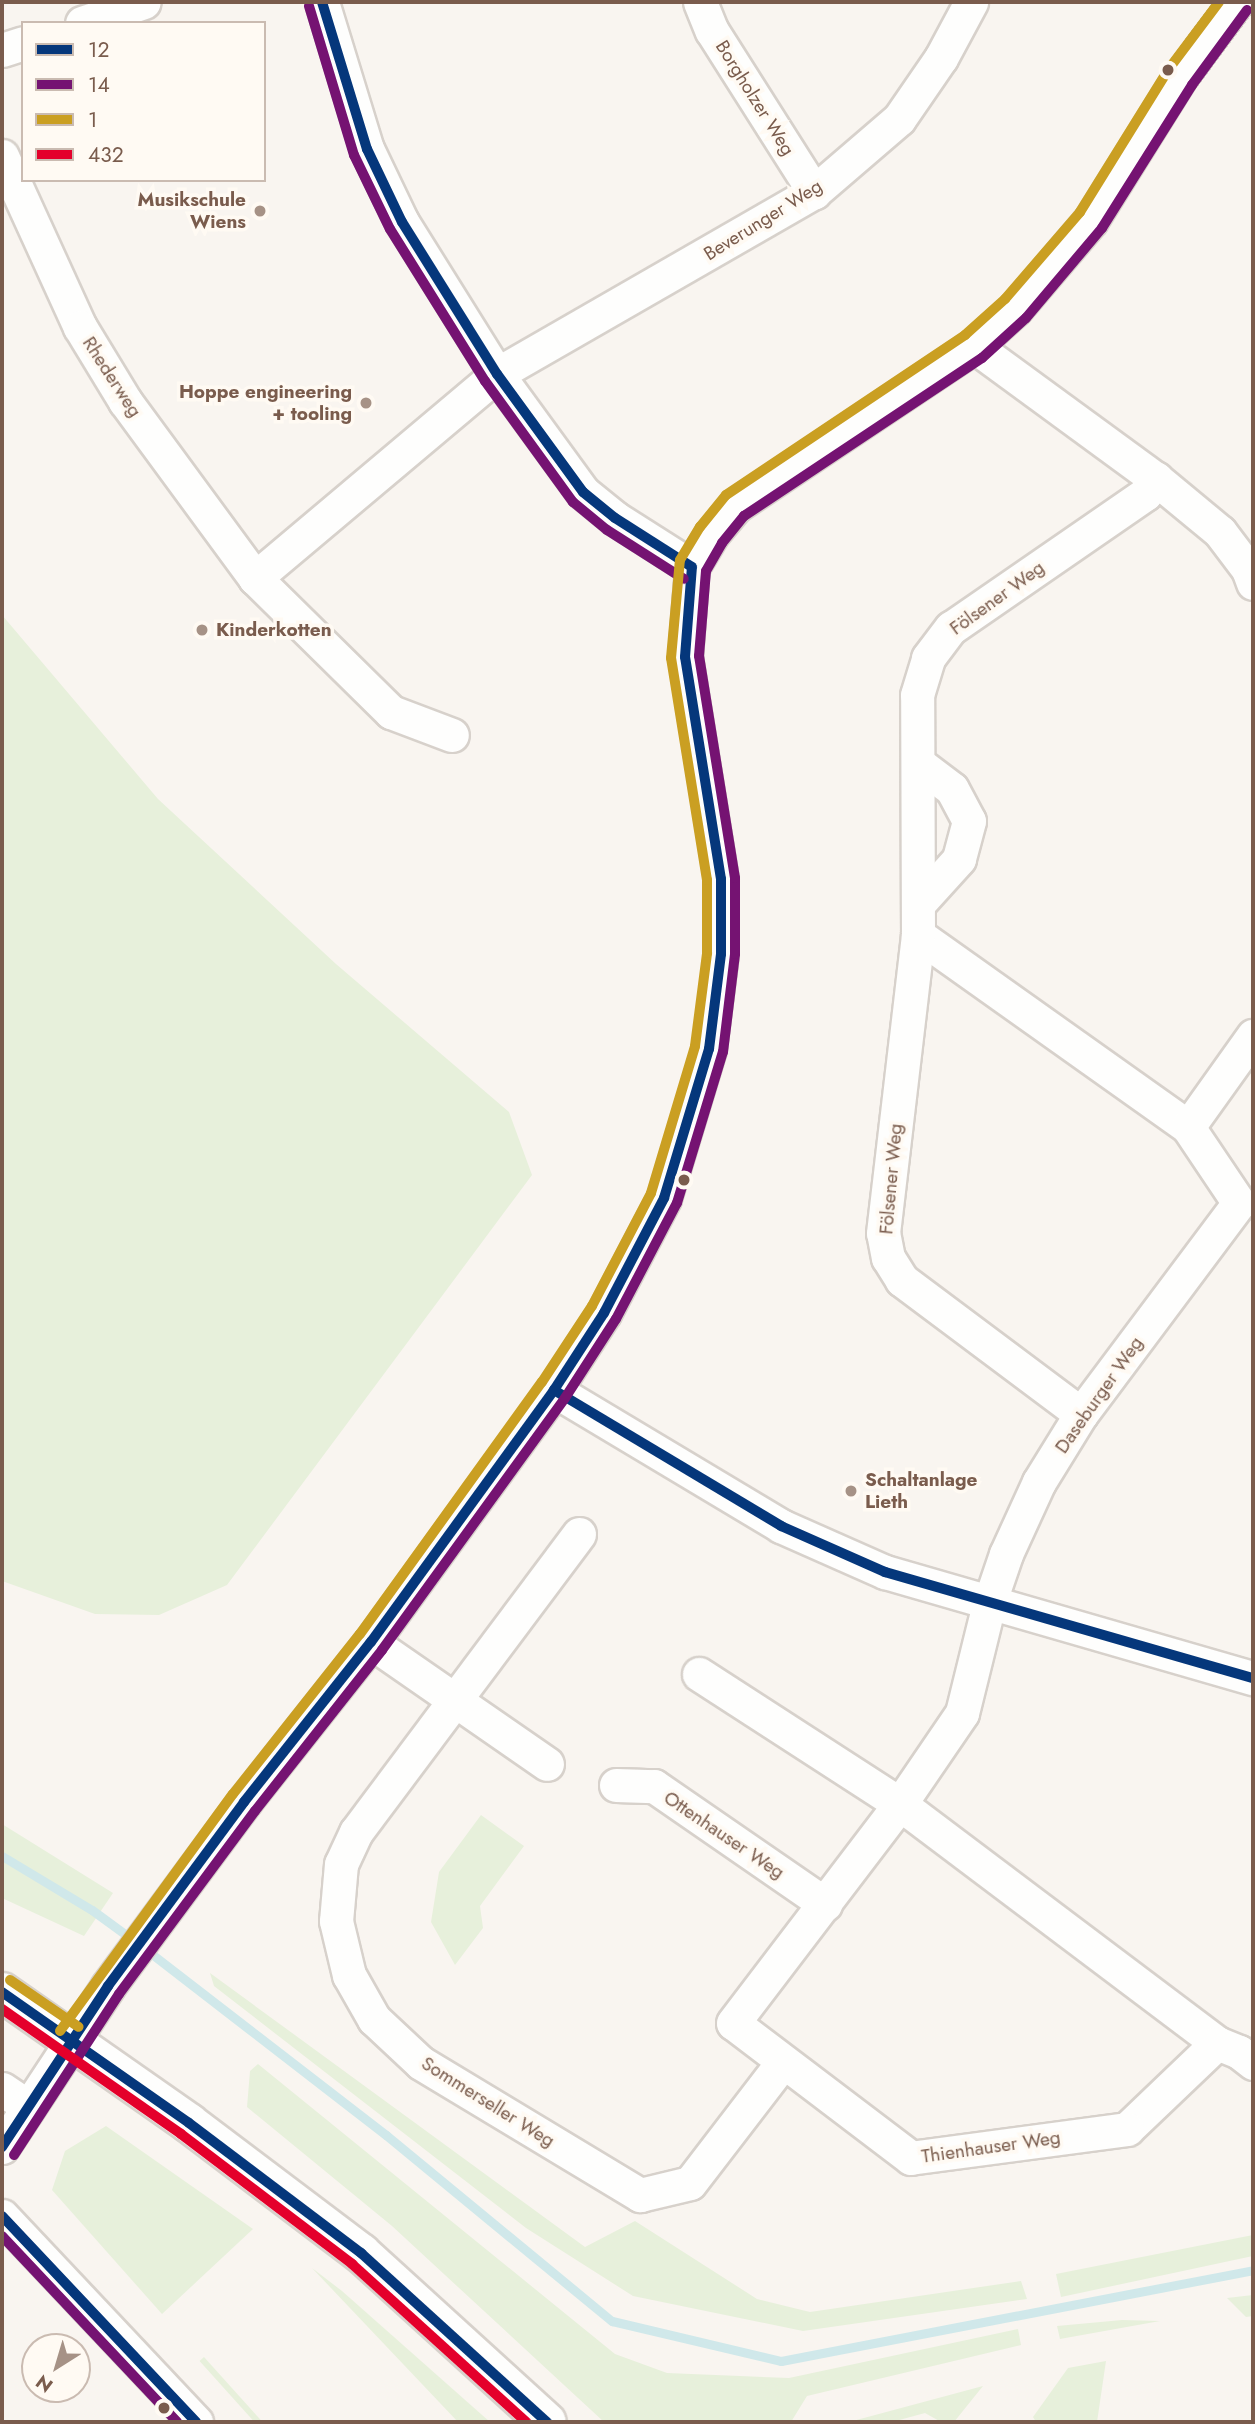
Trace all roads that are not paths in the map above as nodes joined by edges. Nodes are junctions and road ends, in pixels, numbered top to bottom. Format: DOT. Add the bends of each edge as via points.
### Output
graph roads {
  1 [pos="144,2"];
  2 [pos="322,2"];
  3 [pos="700,2"];
  4 [pos="971,2"];
  5 [pos="1235,2"];
  6 [pos="88,21"];
  7 [pos="21,44"];
  8 [pos="2,50"];
  9 [pos="2,156"];
  10 [pos="814,192"];
  11 [pos="974,346"];
  12 [pos="497,374"];
  13 [pos="1156,479"];
  14 [pos="692,567"];
  15 [pos="255,578"];
  16 [pos="1253,583"];
  17 [pos="452,735"];
  18 [pos="919,764"];
  19 [pos="920,902"];
  20 [pos="918,935"];
  21 [pos="1253,1037"];
  22 [pos="1188,1127"];
  23 [pos="1246,1208"];
  24 [pos="554,1390"];
  25 [pos="1081,1415"];
  26 [pos="579,1534"];
  27 [pos="989,1604"];
  28 [pos="371,1642"];
  29 [pos="699,1674"];
  30 [pos="1253,1678"];
  31 [pos="456,1699"];
  32 [pos="547,1764"];
  33 [pos="617,1785"];
  34 [pos="900,1804"];
  35 [pos="825,1904"];
  36 [pos="2,1992"];
  37 [pos="71,2039"];
  38 [pos="1217,2043"];
  39 [pos="783,2062"];
  40 [pos="1253,2063"];
  41 [pos="14,2097"];
  42 [pos="2,2147"];
  43 [pos="2,2216"];
  44 [pos="197,2422"];
  45 [pos="547,2422"];
  1 -- 6 [label="street"];
  2 -- 12 [label="street" via="367,149 402,222"];
  3 -- 10 [label="street, Borgholzer Weg" via="712,31"];
  4 -- 10 [label="street, Beverunger Weg" via="941,58 899,119"];
  5 -- 11 [label="street" via="1180,78 1091,220 1014,309"];
  7 -- 8 [label="street"];
  9 -- 15 [label="street, Rhederweg" via="80,327 125,401"];
  10 -- 12 [label="street, Beverunger Weg"];
  11 -- 13 [label="street"];
  11 -- 14 [label="street" via="735,506"];
  12 -- 14 [label="street" via="583,492"];
  12 -- 15 [label="street"];
  13 -- 16 [label="street" via="1220,532"];
  13 -- 18 [label="street, Fölsener Weg" via="1145,494 951,628 928,659 917,695"];
  14 -- 24 [label="street" via="685,657 721,879 721,954 709,1049 664,1198 604,1313"];
  15 -- 17 [label="street, Rhederweg" via="391,712"];
  18 -- 19 [label="street, Fölsener Weg"];
  18 -- 19 [label="street" via="952,789 970,821 958,859"];
  19 -- 20 [label="street, Fölsener Weg"];
  20 -- 22 [label="street"];
  20 -- 25 [label="street, Fölsener Weg" via="883,1233 888,1258 902,1280"];
  21 -- 22 [label="street"];
  22 -- 23 [label="street, Daseburger Weg"];
  23 -- 25 [label="street, Daseburger Weg"];
  24 -- 27 [label="street" via="781,1526 886,1572"];
  24 -- 28 [label="street"];
  25 -- 27 [label="street, Daseburger Weg" via="1039,1482"];
  26 -- 31 [label="street, Sommerseller Weg"];
  27 -- 30 [label="street"];
  27 -- 34 [label="street" via="962,1713"];
  28 -- 31 [label="street"];
  28 -- 37 [label="street" via="244,1801"];
  29 -- 34 [label="street"];
  31 -- 32 [label="street"];
  31 -- 39 [label="street, Sommerseller Weg" via="356,1832 341,1864 336,1921 349,1975 374,2019 421,2063 640,2195 690,2183"];
  33 -- 35 [label="street, Ottenhauser Weg" via="654,1786"];
  34 -- 35 [label="street"];
  34 -- 38 [label="street"];
  35 -- 39 [label="street, Thienhauser Weg" via="733,2023"];
  36 -- 37 [label="main road"];
  37 -- 41 [label="street"];
  37 -- 45 [label="main road" via="361,2253"];
  38 -- 39 [label="street, Thienhauser Weg" via="1127,2129 911,2158"];
  38 -- 40 [label="street"];
  41 -- 42 [label="street"];
  43 -- 44 [label="street"];
}
